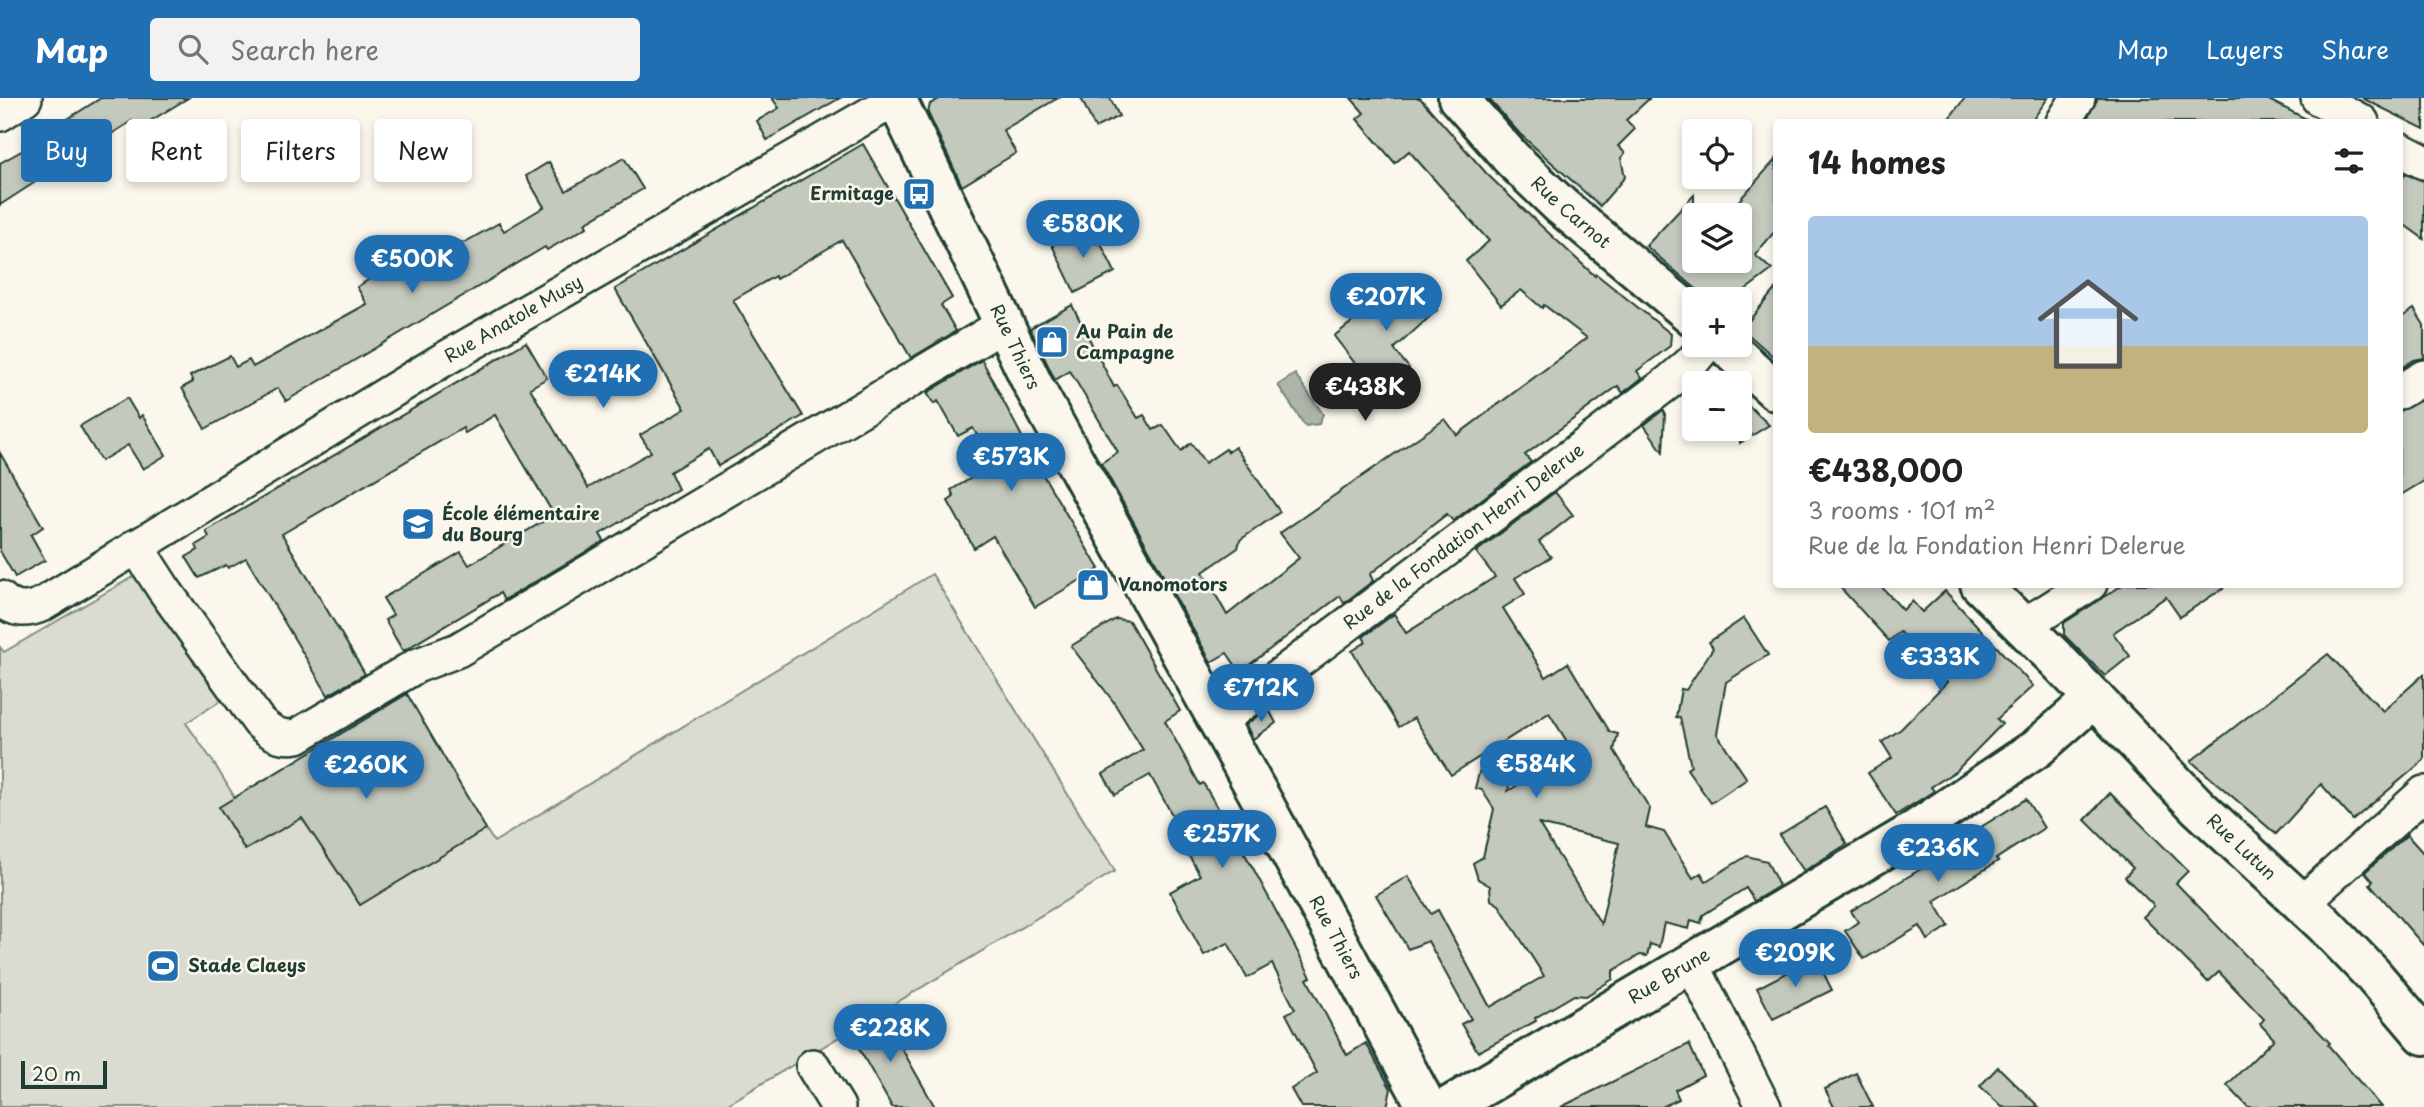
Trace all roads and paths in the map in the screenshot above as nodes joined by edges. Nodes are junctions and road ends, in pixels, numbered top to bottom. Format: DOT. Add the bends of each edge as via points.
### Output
graph roads {
  1 [pos="25,98"];
  2 [pos="897,98"];
  3 [pos="1458,98"];
  4 [pos="2078,98"];
  5 [pos="2318,98"];
  6 [pos="0,114"];
  7 [pos="2065,119"];
  8 [pos="2358,119"];
  9 [pos="2403,151"];
  10 [pos="2424,162"];
  11 [pos="1682,307"];
  12 [pos="1003,325"];
  13 [pos="1696,357"];
  14 [pos="1739,357"];
  15 [pos="2424,377"];
  16 [pos="1773,388"];
  17 [pos="2403,390"];
  18 [pos="136,546"];
  19 [pos="1984,588"];
  20 [pos="2084,588"];
  21 [pos="0,598"];
  22 [pos="2022,626"];
  23 [pos="2094,698"];
  24 [pos="1218,722"];
  25 [pos="2424,793"];
  26 [pos="2302,903"];
  27 [pos="1692,964"];
  28 [pos="2424,1035"];
  29 [pos="813,1066"];
  30 [pos="838,1107"];
  31 [pos="1427,1107"];
  32 [pos="1448,1107"];
  33 [pos="1764,1107"];
  1 -- 6 [label="street"];
  2 -- 12 [label="main road, Rue Thiers"];
  2 -- 18 [label="street, Rue Anatole Musy" via="531,308"];
  3 -- 11 [label="main road, Rue Carnot" via="1542,188"];
  4 -- 7 [label="street"];
  5 -- 8 [label="street"];
  9 -- 10 [label="street"];
  12 -- 18 [label="street" via="458,650 416,666 298,736 278,736 259,722"];
  12 -- 24 [label="main road, Rue Thiers"];
  13 -- 24 [label="street, Rue de la Fondation Henri Delerue"];
  14 -- 16 [label="main road"];
  15 -- 17 [label="street"];
  18 -- 21 [label="street, Rue Anatole Musy" via="36,608 15,608"];
  19 -- 22 [label="main road"];
  20 -- 22 [label="street"];
  22 -- 23 [label="main road, Rue Lutun"];
  23 -- 26 [label="main road, Rue Lutun" via="2192,801"];
  23 -- 27 [label="main road, Rue Brune" via="2038,748 1956,804"];
  24 -- 31 [label="main road, Rue Thiers"];
  25 -- 26 [label="street"];
  26 -- 28 [label="main road, Rue Lutun"];
  27 -- 32 [label="main road, Rue Brune"];
  27 -- 33 [label="street"];
  29 -- 30 [label="street"];
}
